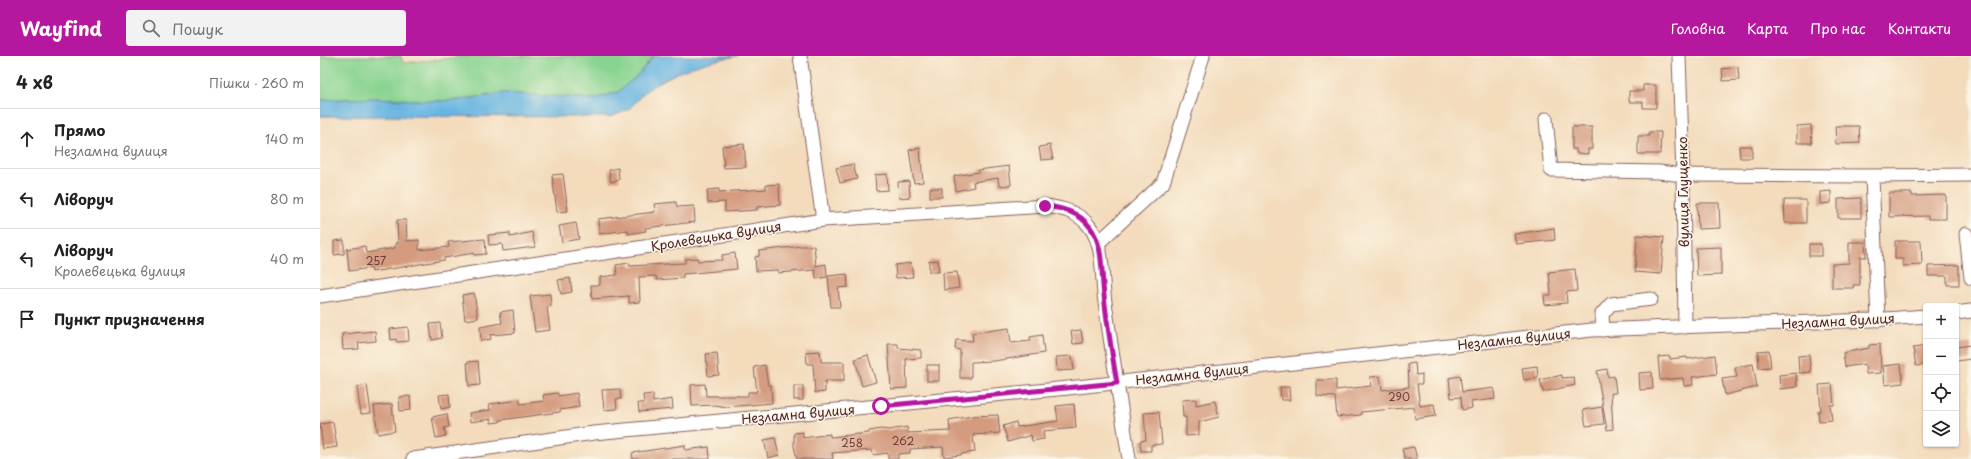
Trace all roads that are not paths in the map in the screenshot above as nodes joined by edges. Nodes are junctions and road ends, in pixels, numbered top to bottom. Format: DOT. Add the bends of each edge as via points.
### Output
graph roads {
  1 [pos="800,56"];
  2 [pos="1203,56"];
  3 [pos="1679,56"];
  4 [pos="1546,119"];
  5 [pos="1683,175"];
  6 [pos="1872,176"];
  7 [pos="1971,176"];
  8 [pos="823,220"];
  9 [pos="1966,234"];
  10 [pos="1098,243"];
  11 [pos="1971,278"];
  12 [pos="320,296"];
  13 [pos="1651,299"];
  14 [pos="1971,311"];
  15 [pos="1959,313"];
  16 [pos="1923,316"];
  17 [pos="1878,320"];
  18 [pos="1685,327"];
  19 [pos="1603,330"];
  20 [pos="1117,383"];
  21 [pos="413,459"];
  22 [pos="1129,459"];
  1 -- 8 [label="street"];
  2 -- 10 [label="street" via="1163,183"];
  3 -- 5 [label="street, вулиця Глущенко"];
  4 -- 5 [label="street" via="1551,170 1659,172"];
  5 -- 6 [label="street"];
  5 -- 18 [label="street, вулиця Глущенко"];
  6 -- 7 [label="street"];
  6 -- 17 [label="street"];
  8 -- 10 [label="street, Кролевецька вулиця" via="1045,206 1062,208 1078,215 1090,227"];
  8 -- 12 [label="street, Кролевецька вулиця"];
  9 -- 11 [label="street"];
  10 -- 20 [label="street"];
  13 -- 19 [label="street" via="1611,304 1602,314"];
  14 -- 15 [label="street"];
  16 -- 17 [label="street, Незламна вулиця"];
  17 -- 18 [label="street, Незламна вулиця"];
  18 -- 19 [label="street, Незламна вулиця"];
  19 -- 20 [label="street, Незламна вулиця"];
  20 -- 21 [label="street, Незламна вулиця" via="594,433"];
  20 -- 22 [label="street"];
}
